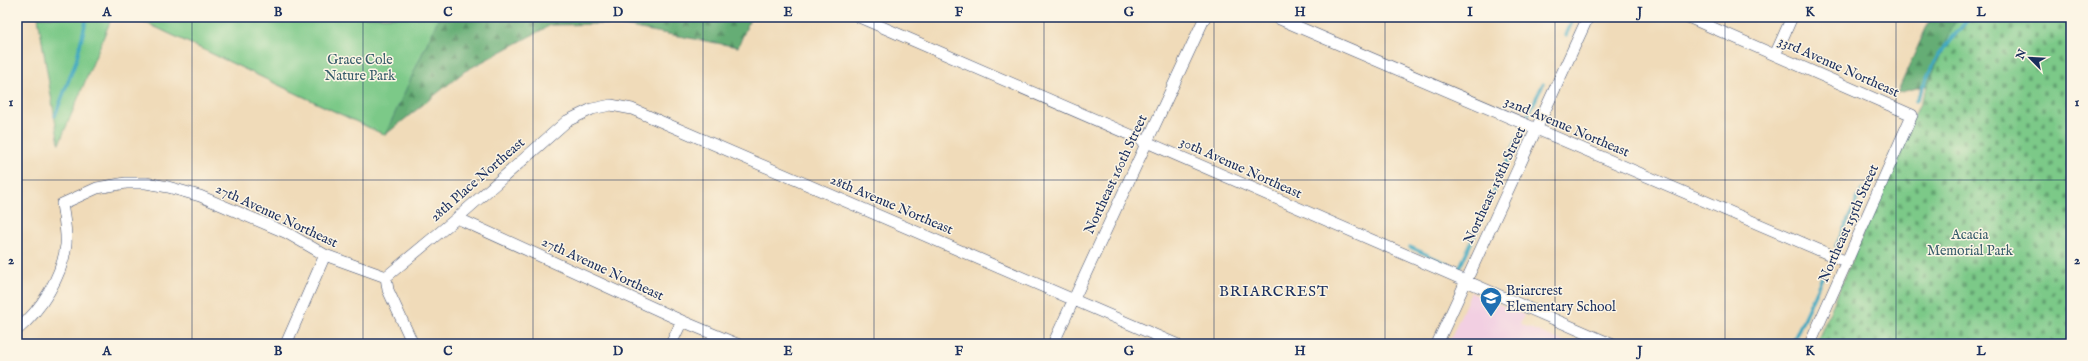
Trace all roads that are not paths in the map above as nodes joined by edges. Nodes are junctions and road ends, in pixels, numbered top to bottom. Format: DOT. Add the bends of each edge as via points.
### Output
graph roads {
  1 [pos="859,17"];
  2 [pos="1205,17"];
  3 [pos="1275,17"];
  4 [pos="1588,17"];
  5 [pos="1688,17"];
  6 [pos="1792,17"];
  7 [pos="1775,55"];
  8 [pos="592,109"];
  9 [pos="1912,115"];
  10 [pos="1536,129"];
  11 [pos="1147,142"];
  12 [pos="457,218"];
  13 [pos="325,255"];
  14 [pos="1846,262"];
  15 [pos="386,277"];
  16 [pos="1466,281"];
  17 [pos="1074,299"];
  18 [pos="682,321"];
  19 [pos="17,330"];
  20 [pos="286,344"];
  21 [pos="413,344"];
  22 [pos="671,344"];
  23 [pos="737,344"];
  24 [pos="1053,344"];
  25 [pos="1176,344"];
  26 [pos="1437,344"];
  27 [pos="1611,344"];
  28 [pos="1810,344"];
  1 -- 11 [label="street, 30th Avenue Northeast"];
  2 -- 11 [label="street, Northeast 160th Street"];
  3 -- 10 [label="street, 32nd Avenue Northeast"];
  4 -- 10 [label="street, Northeast 158th Street"];
  5 -- 7 [label="street, 33rd Avenue Northeast"];
  6 -- 7 [label="street"];
  7 -- 9 [label="street, 33rd Avenue Northeast"];
  8 -- 12 [label="street, 28th Place Northeast" via="567,121"];
  8 -- 17 [label="street, 28th Avenue Northeast" via="611,105 632,109"];
  9 -- 14 [label="street, Northeast 155th Street"];
  10 -- 14 [label="street, 32nd Avenue Northeast"];
  10 -- 16 [label="street, Northeast 158th Street"];
  11 -- 16 [label="street, 30th Avenue Northeast"];
  11 -- 17 [label="street, Northeast 160th Street"];
  12 -- 15 [label="street, 28th Place Northeast"];
  12 -- 18 [label="street, 27th Avenue Northeast"];
  13 -- 15 [label="street, 27th Avenue Northeast"];
  13 -- 19 [label="street, 27th Avenue Northeast" via="287,233 200,196 168,186 126,183 97,188 62,204 66,244 55,281 29,320"];
  13 -- 20 [label="street"];
  14 -- 28 [label="street, Northeast 155th Street"];
  15 -- 21 [label="street" via="388,290"];
  16 -- 26 [label="street, Northeast 158th Street"];
  16 -- 27 [label="street, 30th Avenue Northeast"];
  17 -- 24 [label="street, Northeast 160th Street"];
  17 -- 25 [label="street, 28th Avenue Northeast"];
  18 -- 22 [label="street"];
  18 -- 23 [label="street, 27th Avenue Northeast"];
}
